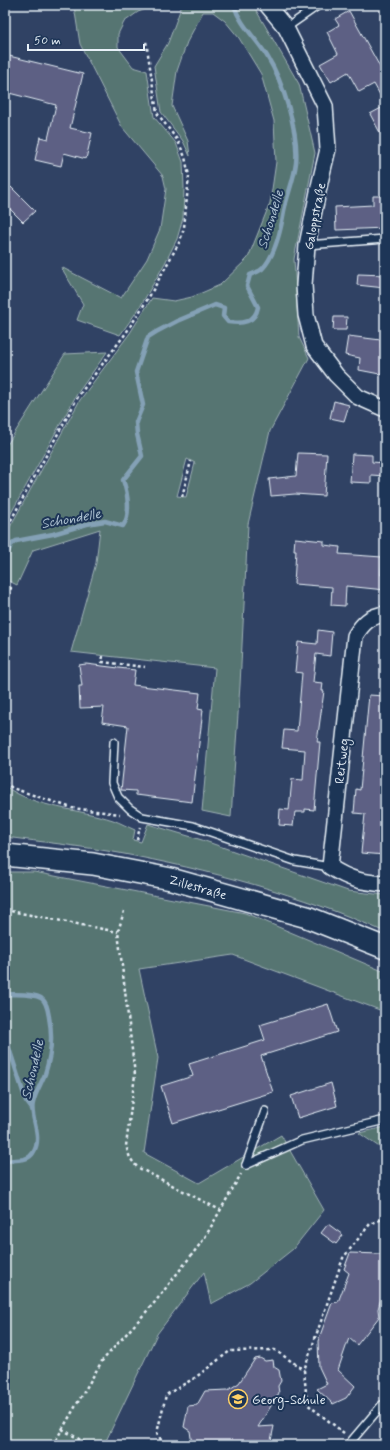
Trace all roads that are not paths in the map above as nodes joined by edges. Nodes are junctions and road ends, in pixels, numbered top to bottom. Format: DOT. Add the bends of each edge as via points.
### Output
graph roads {
  1 [pos="267,5"];
  2 [pos="319,5"];
  3 [pos="286,28"];
  4 [pos="385,239"];
  5 [pos="307,245"];
  6 [pos="385,409"];
  7 [pos="385,614"];
  8 [pos="114,742"];
  9 [pos="5,855"];
  10 [pos="330,867"];
  11 [pos="385,884"];
  12 [pos="385,948"];
  13 [pos="265,1111"];
  14 [pos="385,1120"];
  15 [pos="382,1405"];
  16 [pos="350,1442"];
  1 -- 3 [label="street, Galoppstraße"];
  2 -- 3 [label="lane"];
  3 -- 5 [label="street, Galoppstraße" via="325,106 328,150"];
  4 -- 5 [label="lane"];
  5 -- 6 [label="street, Galoppstraße" via="304,285 306,315 314,346 336,376 358,397"];
  7 -- 10 [label="street, Reitweg" via="363,622 355,636"];
  8 -- 10 [label="lane" via="112,783 118,797 142,817 193,826 295,861"];
  9 -- 12 [label="main road, Zillestraße" via="93,864 171,879 307,917"];
  10 -- 11 [label="street" via="346,877"];
  13 -- 14 [label="lane" via="246,1165 302,1140"];
  15 -- 16 [label="lane"];
}
